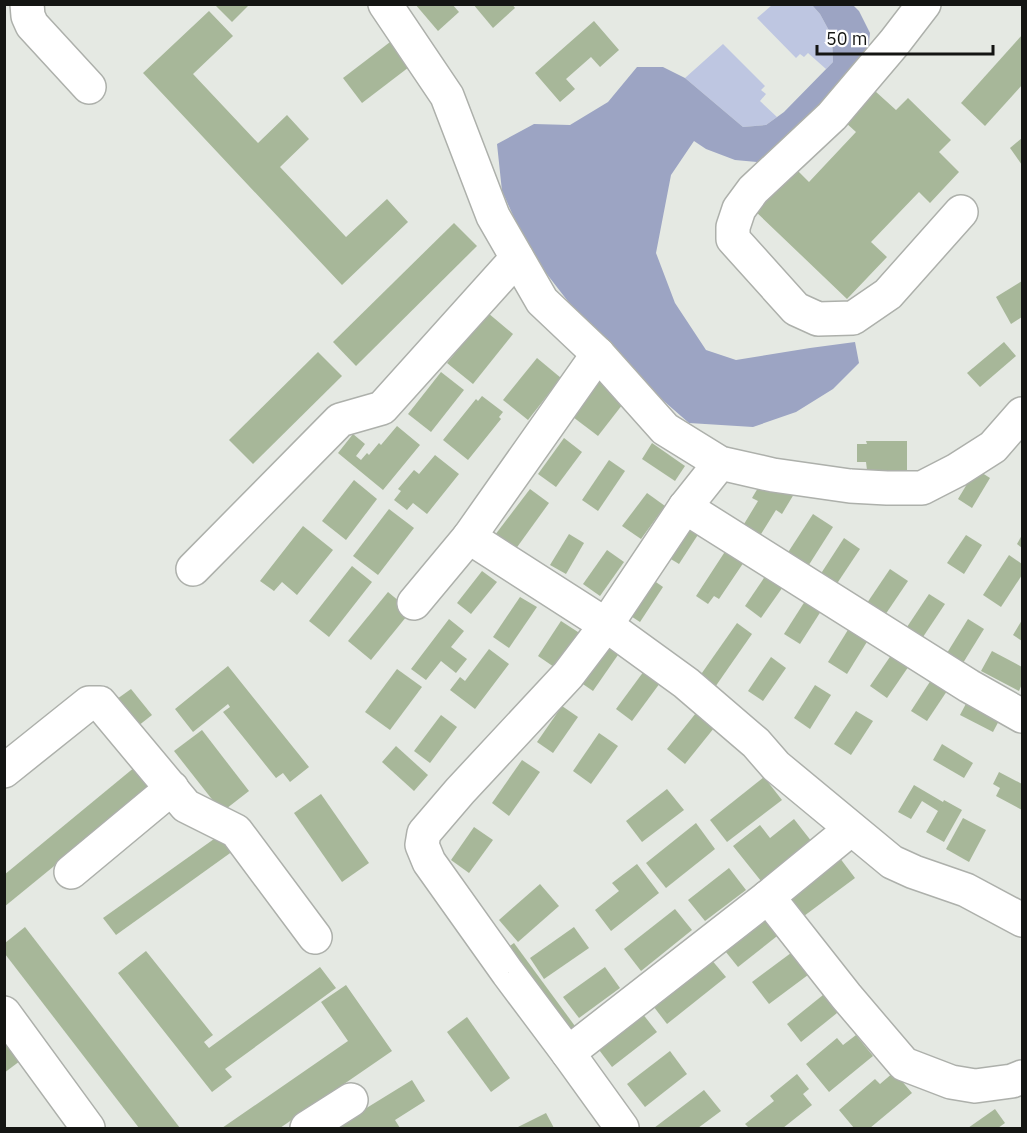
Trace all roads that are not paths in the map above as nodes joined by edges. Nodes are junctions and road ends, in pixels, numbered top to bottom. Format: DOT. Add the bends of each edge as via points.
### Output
graph roads {
  1 [pos="27,4"];
  2 [pos="385,4"];
  3 [pos="924,4"];
  4 [pos="88,87"];
  5 [pos="961,212"];
  6 [pos="517,258"];
  7 [pos="598,354"];
  8 [pos="1023,414"];
  9 [pos="720,463"];
  10 [pos="685,507"];
  11 [pos="469,537"];
  12 [pos="193,569"];
  13 [pos="414,603"];
  14 [pos="606,625"];
  15 [pos="1023,716"];
  16 [pos="4,771"];
  17 [pos="172,788"];
  18 [pos="851,829"];
  19 [pos="71,872"];
  20 [pos="768,897"];
  21 [pos="1023,920"];
  22 [pos="315,937"];
  23 [pos="4,1013"];
  24 [pos="568,1053"];
  25 [pos="1023,1077"];
  26 [pos="351,1100"];
  27 [pos="88,1128"];
  28 [pos="307,1128"];
  29 [pos="622,1128"];
  1 -- 4 [label="street" via="32,25"];
  2 -- 6 [label="street" via="447,96 493,216"];
  3 -- 5 [label="street" via="832,116 753,190 739,209 733,238 796,309 818,319 853,318 888,294"];
  6 -- 7 [label="street" via="542,301"];
  6 -- 12 [label="street" via="382,408 340,420"];
  7 -- 9 [label="street" via="665,429"];
  7 -- 11 [label="street"];
  8 -- 9 [label="street" via="993,447 922,488 850,486"];
  9 -- 10 [label="street"];
  10 -- 14 [label="street"];
  10 -- 15 [label="street"];
  11 -- 13 [label="street"];
  11 -- 14 [label="street"];
  14 -- 18 [label="street" via="686,683"];
  14 -- 24 [label="street" via="568,675 428,828 422,845 429,862"];
  16 -- 17 [label="street" via="89,703 100,703"];
  17 -- 19 [label="street"];
  17 -- 22 [label="street" via="186,806 236,831"];
  18 -- 20 [label="street"];
  18 -- 21 [label="street" via="892,862 966,890"];
  20 -- 24 [label="street"];
  20 -- 25 [label="street" via="904,1064 951,1082 975,1086"];
  23 -- 27 [label="street"];
  24 -- 29 [label="street"];
  26 -- 28 [label="street"];
}
